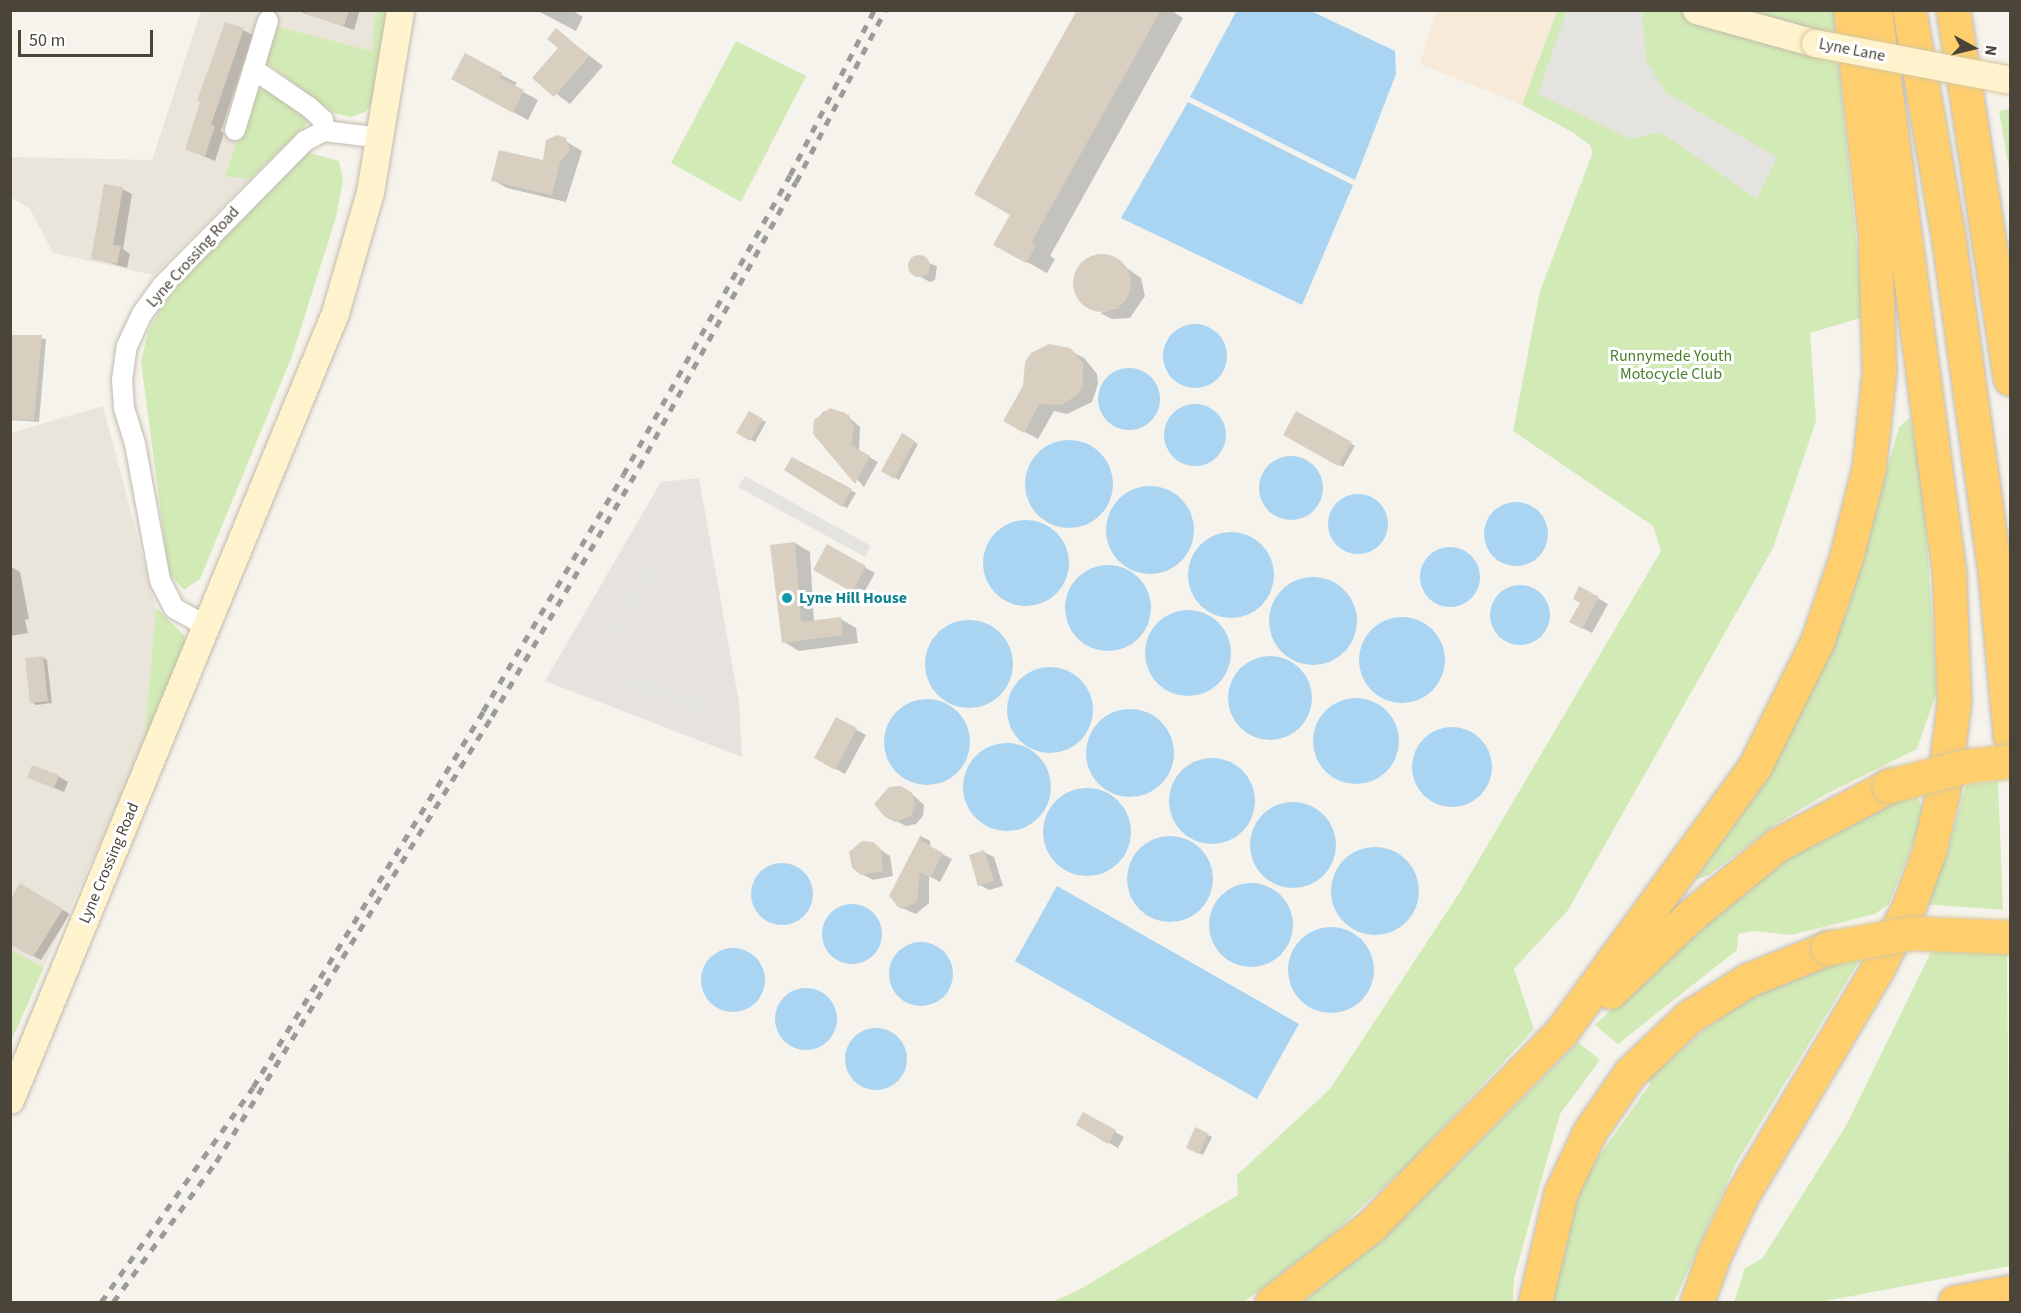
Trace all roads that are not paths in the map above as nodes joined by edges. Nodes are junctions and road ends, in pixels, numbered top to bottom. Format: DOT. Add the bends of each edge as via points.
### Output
graph roads {
  1 [pos="400,10"];
  2 [pos="1696,10"];
  3 [pos="1850,10"];
  4 [pos="1875,10"];
  5 [pos="1909,10"];
  6 [pos="1953,10"];
  7 [pos="268,21"];
  8 [pos="253,69"];
  9 [pos="2010,80"];
  10 [pos="235,130"];
  11 [pos="324,131"];
  12 [pos="381,138"];
  13 [pos="2010,379"];
  14 [pos="208,627"];
  15 [pos="2010,736"];
  16 [pos="2010,761"];
  17 [pos="2010,937"];
  18 [pos="1562,1031"];
  19 [pos="10,1100"];
  20 [pos="1272,1302"];
  21 [pos="1535,1302"];
  22 [pos="1697,1302"];
  1 -- 12 [label="street, Lyne Crossing Road"];
  2 -- 9 [label="street, Lyne Lane, bridge" via="1815,43"];
  3 -- 18 [label="highway" via="1875,235 1879,372 1869,467 1846,558 1817,642 1755,765"];
  4 -- 22 [label="highway" via="1949,573 1954,702 1943,792 1929,851 1909,906 1876,971 1742,1196"];
  5 -- 15 [label="highway" via="1950,246 1995,575"];
  6 -- 13 [label="highway"];
  7 -- 8 [label="street"];
  8 -- 10 [label="street"];
  8 -- 11 [label="street" via="309,107 323,120"];
  11 -- 12 [label="street"];
  11 -- 14 [label="street, Lyne Crossing Road" via="297,147 162,286 142,314 127,346 122,380 124,408 135,444 160,580 174,608"];
  12 -- 14 [label="street, Lyne Crossing Road" via="362,223 335,313"];
  14 -- 19 [label="street, Lyne Crossing Road"];
  16 -- 18 [label="highway, bridge" via="1965,766 1889,786 1777,845 1689,917 1602,1000"];
  17 -- 21 [label="highway, bridge" via="1911,933 1828,948 1748,980 1689,1017 1630,1074 1590,1131 1561,1192"];
  18 -- 20 [label="highway" via="1371,1226"];
}
